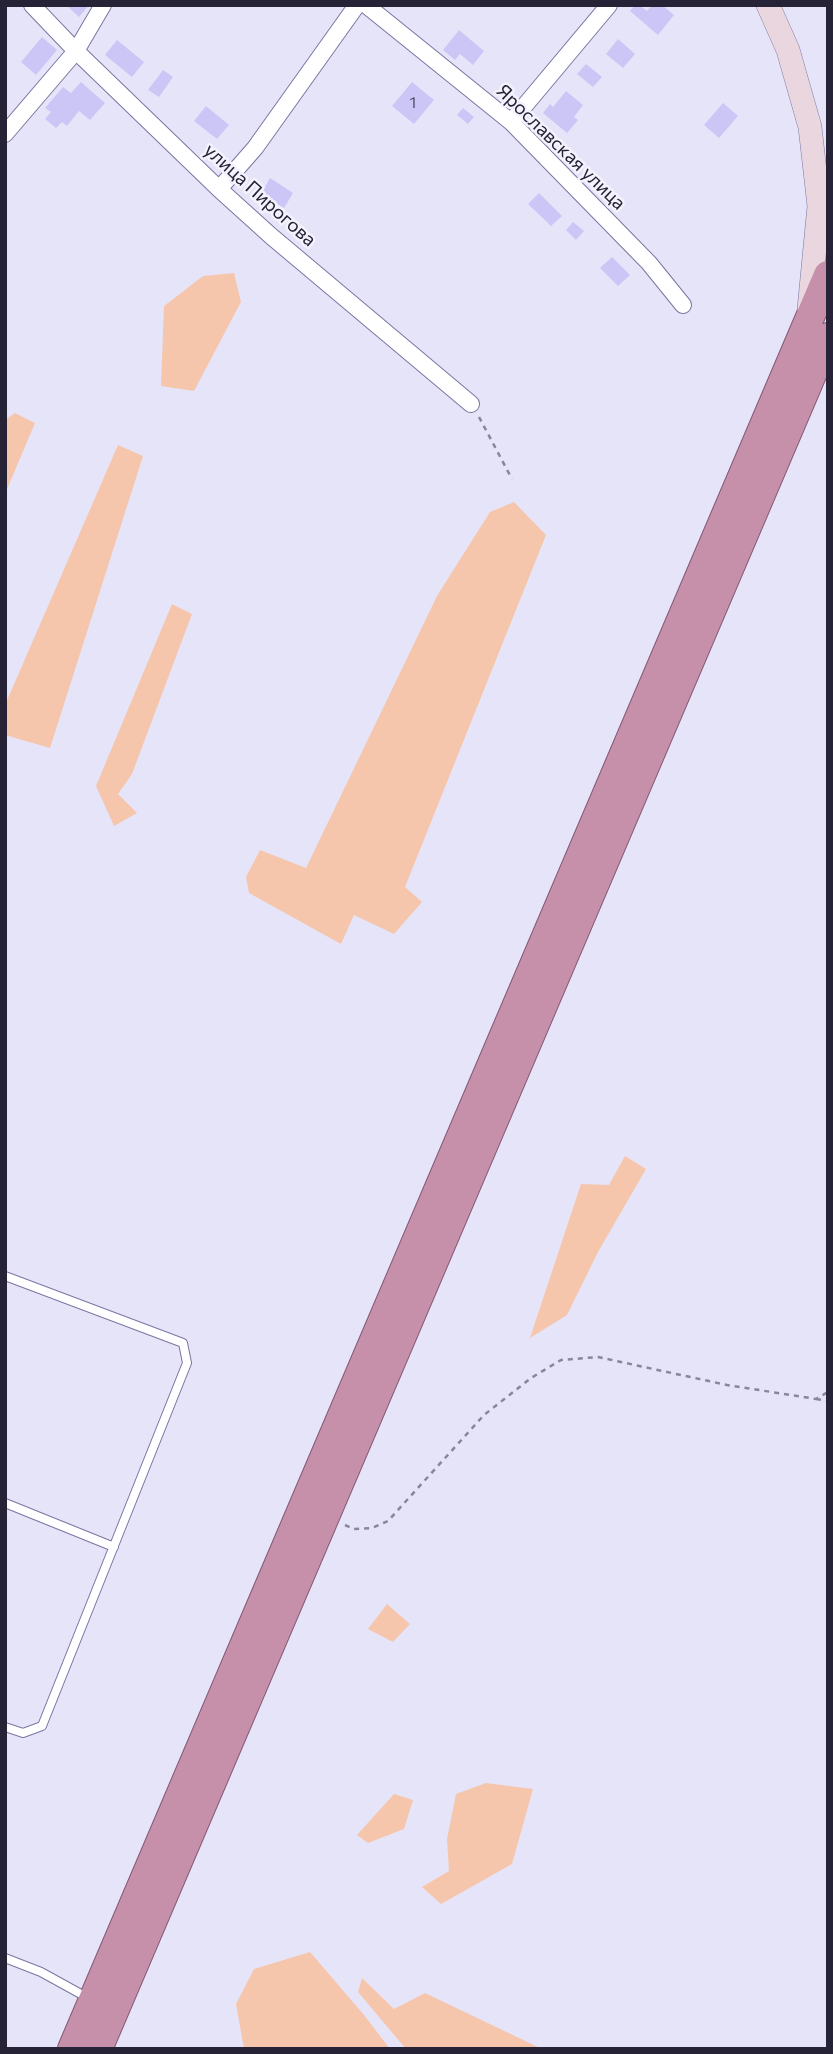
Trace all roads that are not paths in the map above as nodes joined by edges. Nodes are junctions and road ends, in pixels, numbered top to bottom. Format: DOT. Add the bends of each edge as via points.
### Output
graph roads {
  1 [pos="32,5"];
  2 [pos="103,5"];
  3 [pos="357,5"];
  4 [pos="366,5"];
  5 [pos="609,5"];
  6 [pos="768,5"];
  7 [pos="75,51"];
  8 [pos="511,122"];
  9 [pos="5,134"];
  10 [pos="219,189"];
  11 [pos="828,275"];
  12 [pos="683,305"];
  13 [pos="818,330"];
  14 [pos="471,404"];
  15 [pos="5,1276"];
  16 [pos="5,1503"];
  17 [pos="114,1547"];
  18 [pos="5,1727"];
  19 [pos="5,1958"];
  20 [pos="92,2000"];
  21 [pos="72,2049"];
  22 [pos="98,2049"];
  1 -- 7 [label="street, улица Пирогова"];
  2 -- 7 [label="street"];
  3 -- 10 [label="street" via="256,148"];
  4 -- 8 [label="street, Ярославская улица"];
  5 -- 8 [label="street"];
  6 -- 13 [label="main road" via="788,50 810,127 819,206"];
  7 -- 9 [label="street"];
  7 -- 10 [label="street, улица Пирогова"];
  8 -- 12 [label="street, Ярославская улица"];
  10 -- 14 [label="street, улица Пирогова"];
  11 -- 13 [label="highway"];
  13 -- 20 [label="highway"];
  13 -- 22 [label="highway"];
  15 -- 17 [label="lane" via="183,1343 187,1363"];
  16 -- 17 [label="lane"];
  17 -- 18 [label="lane" via="42,1726 23,1733"];
  19 -- 20 [label="lane"];
  20 -- 21 [label="highway"];
}
